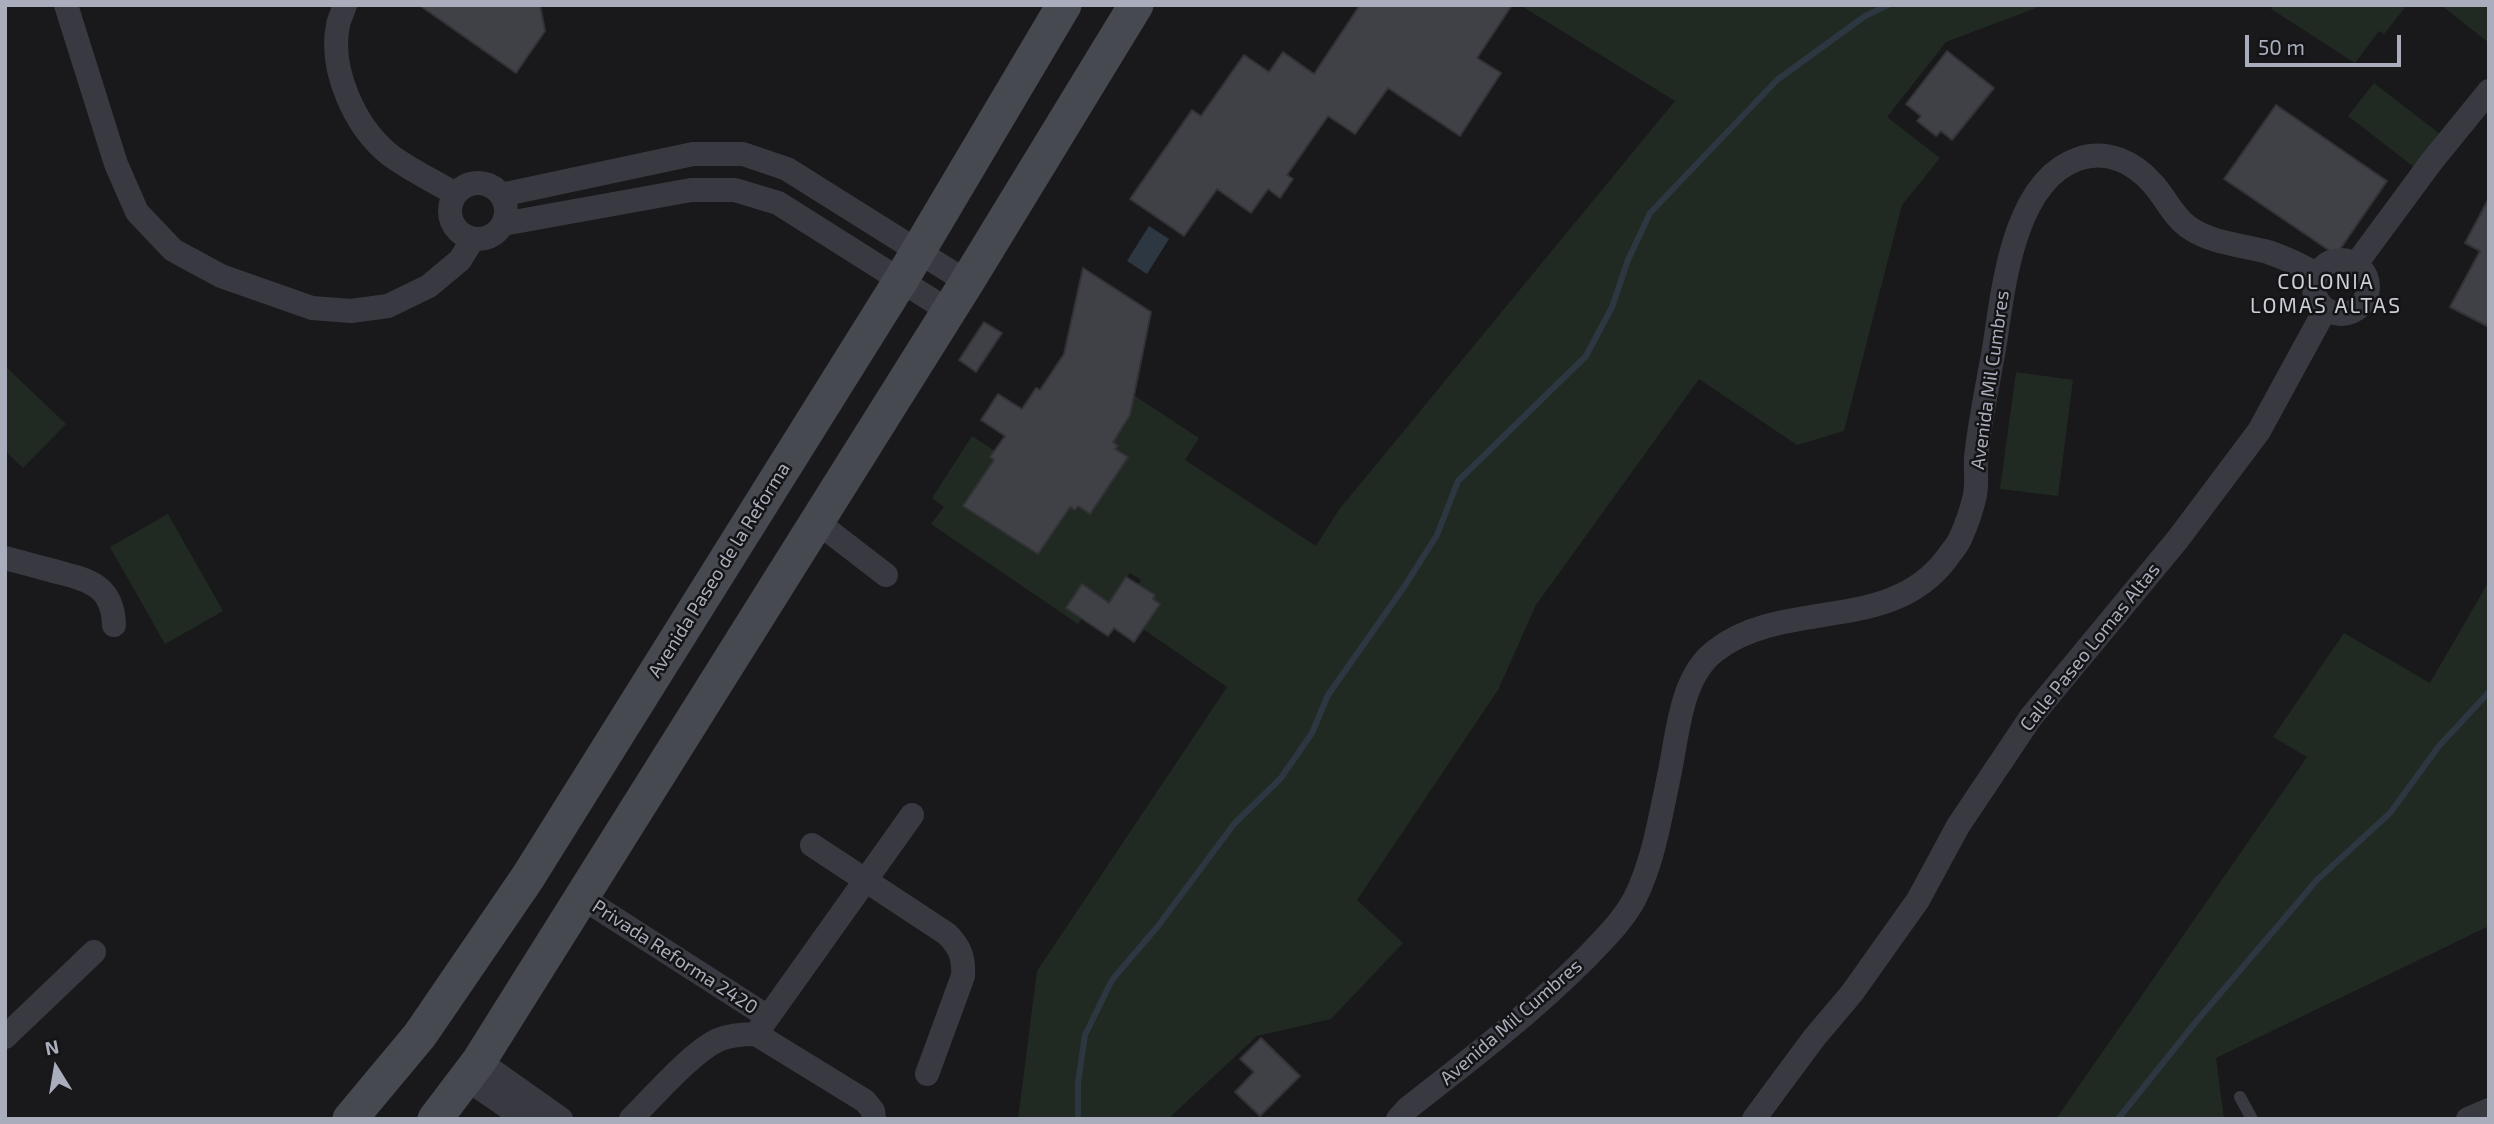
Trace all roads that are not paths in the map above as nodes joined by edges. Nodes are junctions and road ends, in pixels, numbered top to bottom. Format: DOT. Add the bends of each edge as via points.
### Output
graph roads {
  1 [pos="66,5"];
  2 [pos="345,5"];
  3 [pos="1064,5"];
  4 [pos="1136,5"];
  5 [pos="2489,90"];
  6 [pos="455,194"];
  7 [pos="501,195"];
  8 [pos="503,224"];
  9 [pos="473,239"];
  10 [pos="2356,264"];
  11 [pos="909,266"];
  12 [pos="2317,275"];
  13 [pos="967,282"];
  14 [pos="2325,310"];
  15 [pos="948,311"];
  16 [pos="816,522"];
  17 [pos="5,558"];
  18 [pos="886,575"];
  19 [pos="114,625"];
  20 [pos="677,637"];
  21 [pos="726,664"];
  22 [pos="912,815"];
  23 [pos="812,845"];
  24 [pos="866,880"];
  25 [pos="581,897"];
  26 [pos="94,952"];
  27 [pos="762,1026"];
  28 [pos="5,1037"];
  29 [pos="473,1070"];
  30 [pos="927,1074"];
  31 [pos="2240,1097"];
  32 [pos="2489,1110"];
  33 [pos="350,1119"];
  34 [pos="435,1119"];
  35 [pos="525,1119"];
  36 [pos="561,1119"];
  37 [pos="631,1119"];
  38 [pos="874,1119"];
  39 [pos="1398,1119"];
  40 [pos="1754,1119"];
  41 [pos="2252,1119"];
  42 [pos="2468,1119"];
  1 -- 9 [label="street" via="116,164 137,212 173,250 221,276 312,308 351,311 388,306 429,286 460,260"];
  2 -- 6 [label="street" via="337,26 337,68 366,132 390,155"];
  3 -- 11 [label="main road, Avenida Paseo de la Reforma"];
  4 -- 13 [label="main road"];
  5 -- 10 [label="street"];
  6 -- 7 [label="street" via="475,183 495,188"];
  6 -- 9 [label="street" via="450,205 454,228"];
  7 -- 8 [label="street" via="506,209"];
  7 -- 11 [label="street" via="693,154 744,154 787,169"];
  8 -- 9 [label="street" via="493,235"];
  8 -- 11 [label="street" via="691,190 735,190 778,203"];
  10 -- 12 [label="street" via="2334,261"];
  10 -- 14 [label="street" via="2368,282 2364,303 2347,314"];
  11 -- 13 [label="street"];
  11 -- 15 [label="street"];
  11 -- 20 [label="main road, Avenida Paseo de la Reforma"];
  12 -- 14 [label="street" via="2314,290"];
  12 -- 39 [label="street, Avenida Mil Cumbres" via="2294,261 2217,240 2187,226 2153,184 2133,165 2117,158 2098,155 2076,160 2058,171 2042,187 2014,239 1976,453 1975,495 1959,542 1935,575 1903,596 1867,608 1777,623 1714,651 1684,702 1649,860 1634,899 1613,930 1556,988"];
  13 -- 15 [label="main road"];
  14 -- 40 [label="street, Calle Paseo Lomas Altas" via="2259,431 2178,539 2031,717 1958,826 1918,900"];
  15 -- 16 [label="main road"];
  16 -- 18 [label="street"];
  16 -- 21 [label="main road"];
  17 -- 19 [label="street" via="91,583 106,596"];
  20 -- 21 [label="main road"];
  20 -- 33 [label="main road, Avenida Paseo de la Reforma" via="528,877 420,1035"];
  21 -- 25 [label="main road"];
  22 -- 24 [label="street, Privada Reforma 2420"];
  23 -- 24 [label="street"];
  24 -- 27 [label="street, Privada Reforma 2420"];
  24 -- 30 [label="street" via="947,934 964,960 963,975"];
  25 -- 27 [label="street, Privada Reforma 2420"];
  25 -- 29 [label="main road"];
  26 -- 28 [label="street"];
  27 -- 37 [label="street" via="702,1050"];
  27 -- 38 [label="street" via="865,1101"];
  29 -- 34 [label="main road"];
  29 -- 35 [label="street"];
  29 -- 36 [label="street"];
  31 -- 41 [label="lane"];
  32 -- 42 [label="street"];
}
